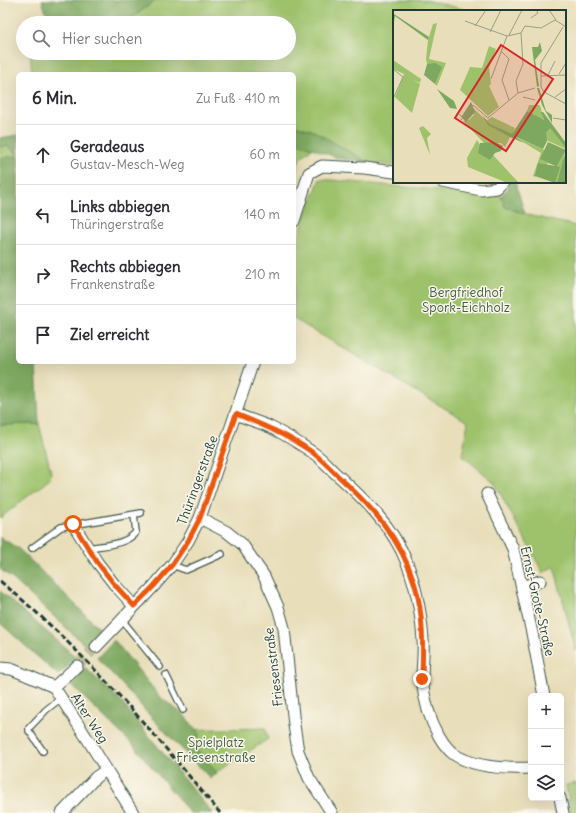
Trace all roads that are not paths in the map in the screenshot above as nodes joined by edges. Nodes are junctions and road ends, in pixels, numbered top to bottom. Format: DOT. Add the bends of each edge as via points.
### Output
graph roads {
  1 [pos="393,172"];
  2 [pos="448,183"];
  3 [pos="501,183"];
  4 [pos="296,215"];
  5 [pos="252,364"];
  6 [pos="236,414"];
  7 [pos="487,494"];
  8 [pos="141,513"];
  9 [pos="134,515"];
  10 [pos="200,518"];
  11 [pos="73,524"];
  12 [pos="32,548"];
  13 [pos="89,548"];
  14 [pos="222,554"];
  15 [pos="172,565"];
  16 [pos="540,581"];
  17 [pos="522,587"];
  18 [pos="134,606"];
  19 [pos="122,620"];
  20 [pos="96,647"];
  21 [pos="77,666"];
  22 [pos="160,667"];
  23 [pos="0,668"];
  24 [pos="166,675"];
  25 [pos="54,687"];
  26 [pos="543,693"];
  27 [pos="61,698"];
  28 [pos="183,710"];
  29 [pos="43,751"];
  30 [pos="528,768"];
  31 [pos="106,770"];
  32 [pos="561,801"];
  33 [pos="62,813"];
  34 [pos="133,813"];
  35 [pos="332,813"];
  36 [pos="563,813"];
  1 -- 4 [label="street" via="322,166 309,173"];
  2 -- 3 [label="street" via="480,190 497,188"];
  5 -- 6 [label="street, Thüringerstraße"];
  6 -- 10 [label="street, Thüringerstraße"];
  6 -- 30 [label="street" via="271,428 313,453 358,494 396,540 416,586 424,641 422,679 425,699 431,722 445,746 454,755 484,765"];
  7 -- 17 [label="street, Ernst-Grote-Straße" via="513,549"];
  8 -- 9 [label="lane"];
  9 -- 11 [label="lane"];
  9 -- 13 [label="lane" via="136,532 131,537 125,541"];
  10 -- 15 [label="street, Thüringerstraße"];
  10 -- 35 [label="street, Friesenstraße" via="227,532 242,544 264,576 278,607 284,628 298,751 309,778"];
  11 -- 12 [label="lane" via="61,527"];
  11 -- 13 [label="street"];
  13 -- 18 [label="street" via="114,584"];
  14 -- 15 [label="lane" via="186,570"];
  15 -- 18 [label="street, Thüringerstraße"];
  16 -- 17 [label="street"];
  17 -- 26 [label="street, Ernst-Grote-Straße"];
  18 -- 19 [label="street, Thüringerstraße"];
  19 -- 20 [label="street, Thüringerstraße"];
  19 -- 22 [label="lane"];
  21 -- 25 [label="street"];
  23 -- 25 [label="street, Alter Weg" via="11,669"];
  24 -- 28 [label="lane"];
  25 -- 27 [label="street, Alter Weg"];
  27 -- 29 [label="lane" via="29,728"];
  27 -- 31 [label="street, Alter Weg"];
  31 -- 33 [label="street"];
  31 -- 34 [label="street, Alter Weg"];
  32 -- 36 [label="street"];
}
